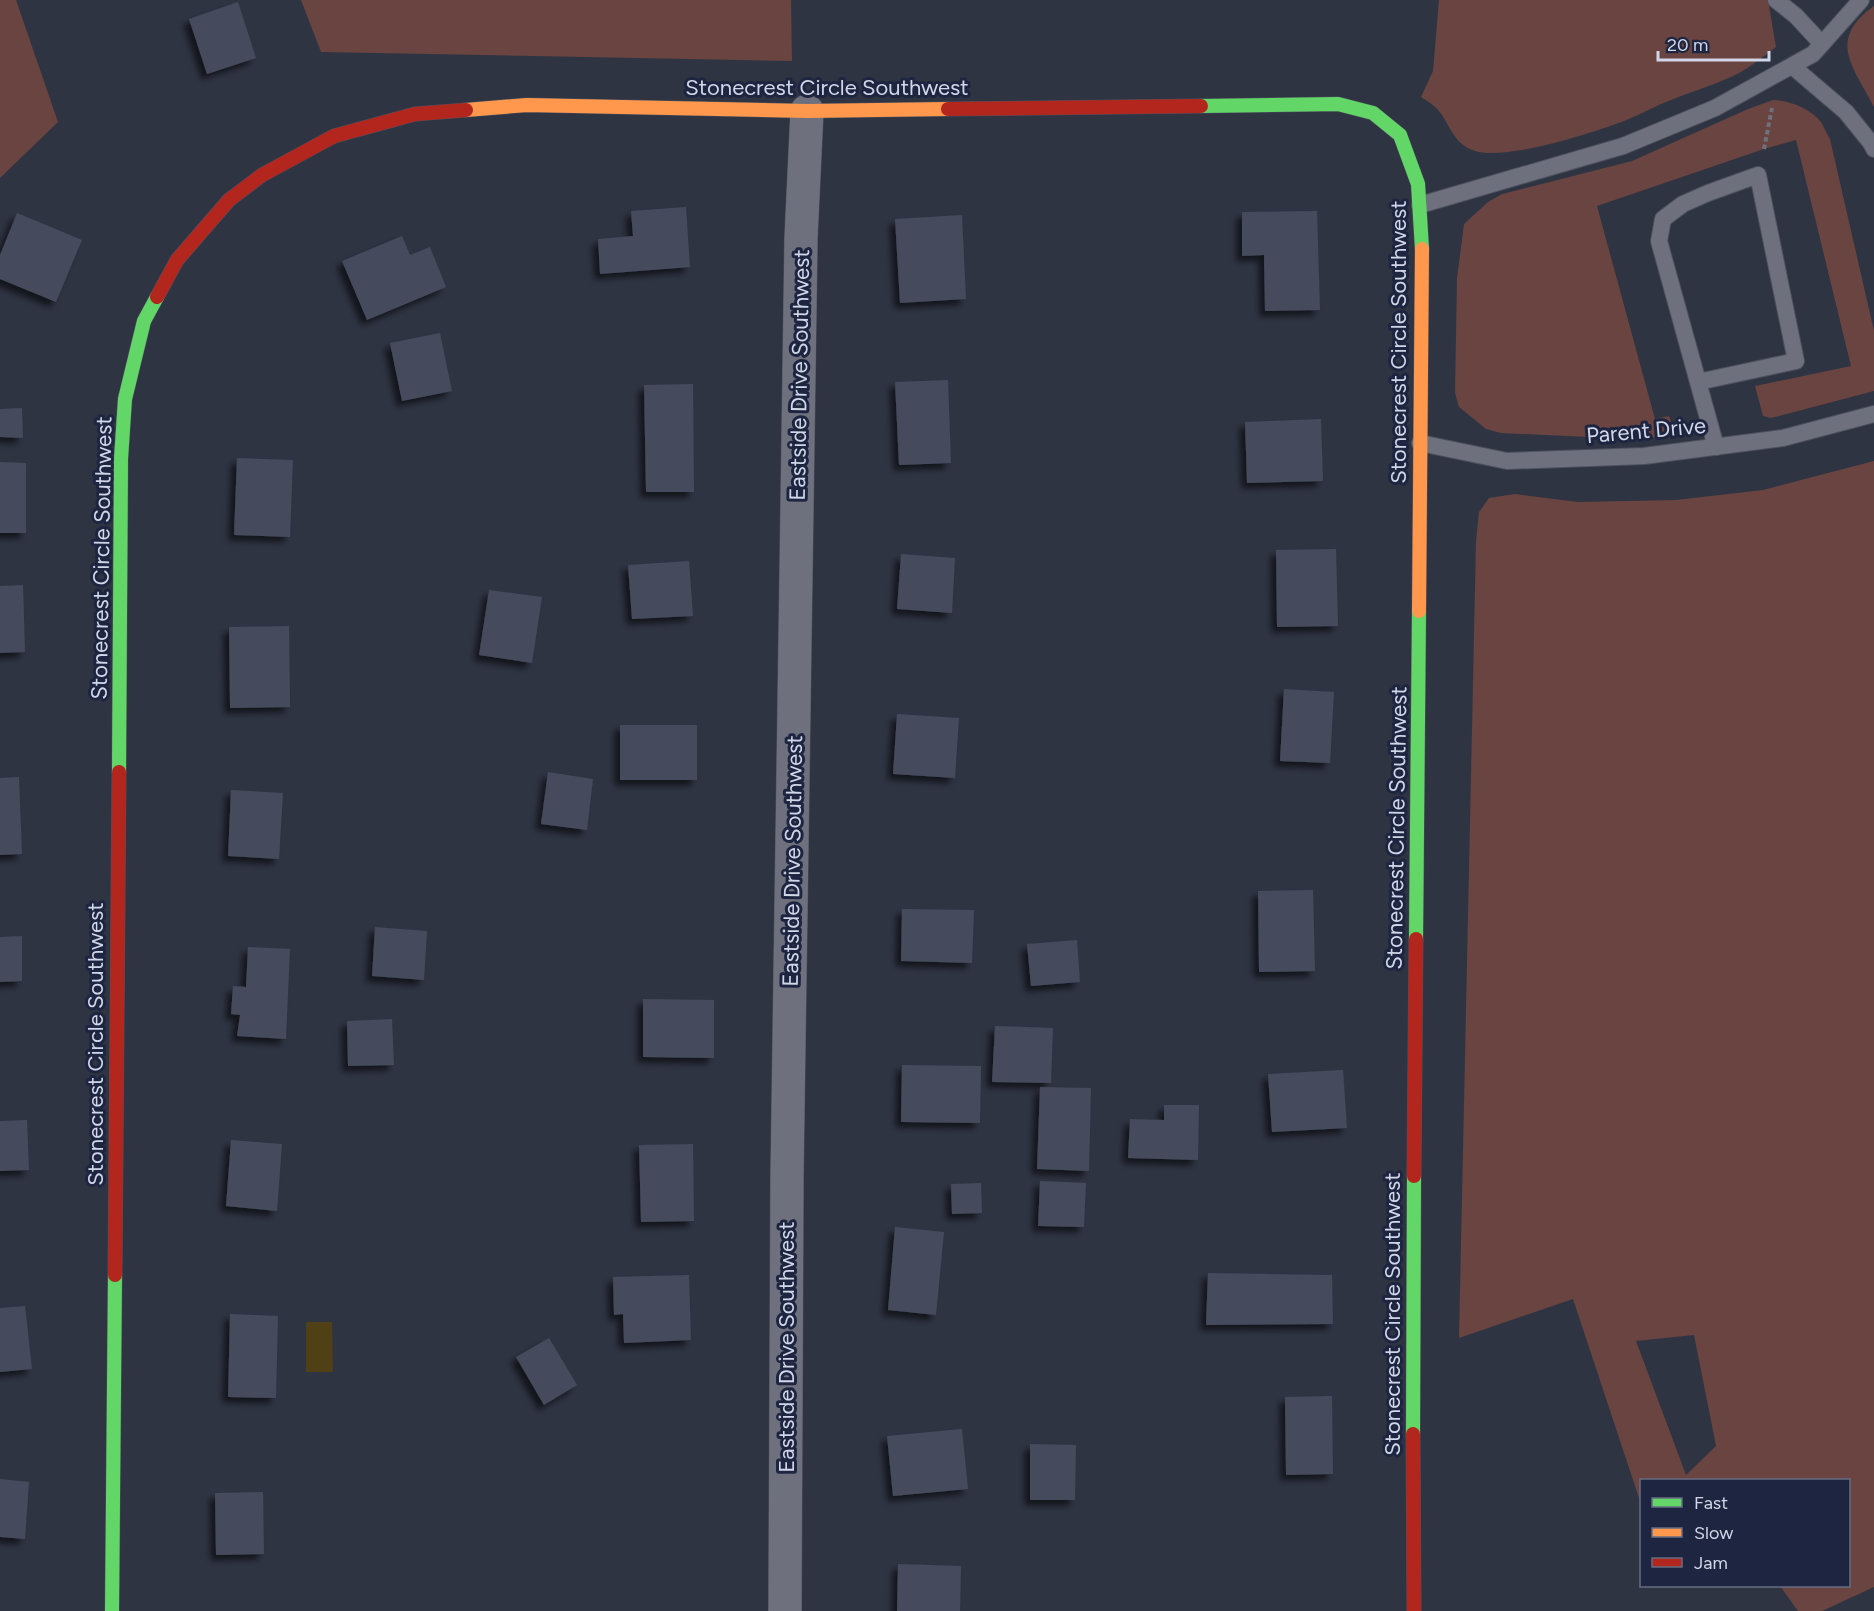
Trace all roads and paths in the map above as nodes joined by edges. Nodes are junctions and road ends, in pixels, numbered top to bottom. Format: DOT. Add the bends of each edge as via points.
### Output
graph roads {
  1 [pos="1776,0"];
  2 [pos="1861,0"];
  3 [pos="1822,44"];
  4 [pos="1792,66"];
  5 [pos="1773,100"];
  6 [pos="807,111"];
  7 [pos="1846,112"];
  8 [pos="1874,128"];
  9 [pos="1764,149"];
  10 [pos="1874,149"];
  11 [pos="1420,205"];
  12 [pos="1698,382"];
  13 [pos="1874,414"];
  14 [pos="1420,443"];
  15 [pos="1716,447"];
  16 [pos="112,1611"];
  17 [pos="785,1611"];
  18 [pos="1414,1611"];
  1 -- 3 [label="lane"];
  2 -- 3 [label="lane"];
  3 -- 4 [label="lane"];
  4 -- 7 [label="lane"];
  4 -- 11 [label="lane" via="1715,108 1623,146"];
  5 -- 9 [label="path"];
  6 -- 11 [label="street, Stonecrest Circle Southwest" via="1338,104 1372,113 1400,135 1418,184"];
  6 -- 16 [label="street, Stonecrest Circle Southwest" via="527,105 415,114 334,135 262,175 230,200 177,260 144,321 125,399 121,459"];
  6 -- 17 [label="street, Eastside Drive Southwest" via="801,250 789,1046"];
  7 -- 8 [label="lane"];
  7 -- 10 [label="lane"];
  11 -- 14 [label="street, Stonecrest Circle Southwest"];
  12 -- 12 [label="lane" via="1659,241 1663,219 1683,204 1758,176 1796,361"];
  12 -- 15 [label="lane"];
  13 -- 15 [label="lane, Parent Drive" via="1783,438"];
  14 -- 15 [label="lane, Parent Drive" via="1507,461 1644,456"];
  14 -- 18 [label="street, Stonecrest Circle Southwest" via="1412,1359"];
}
